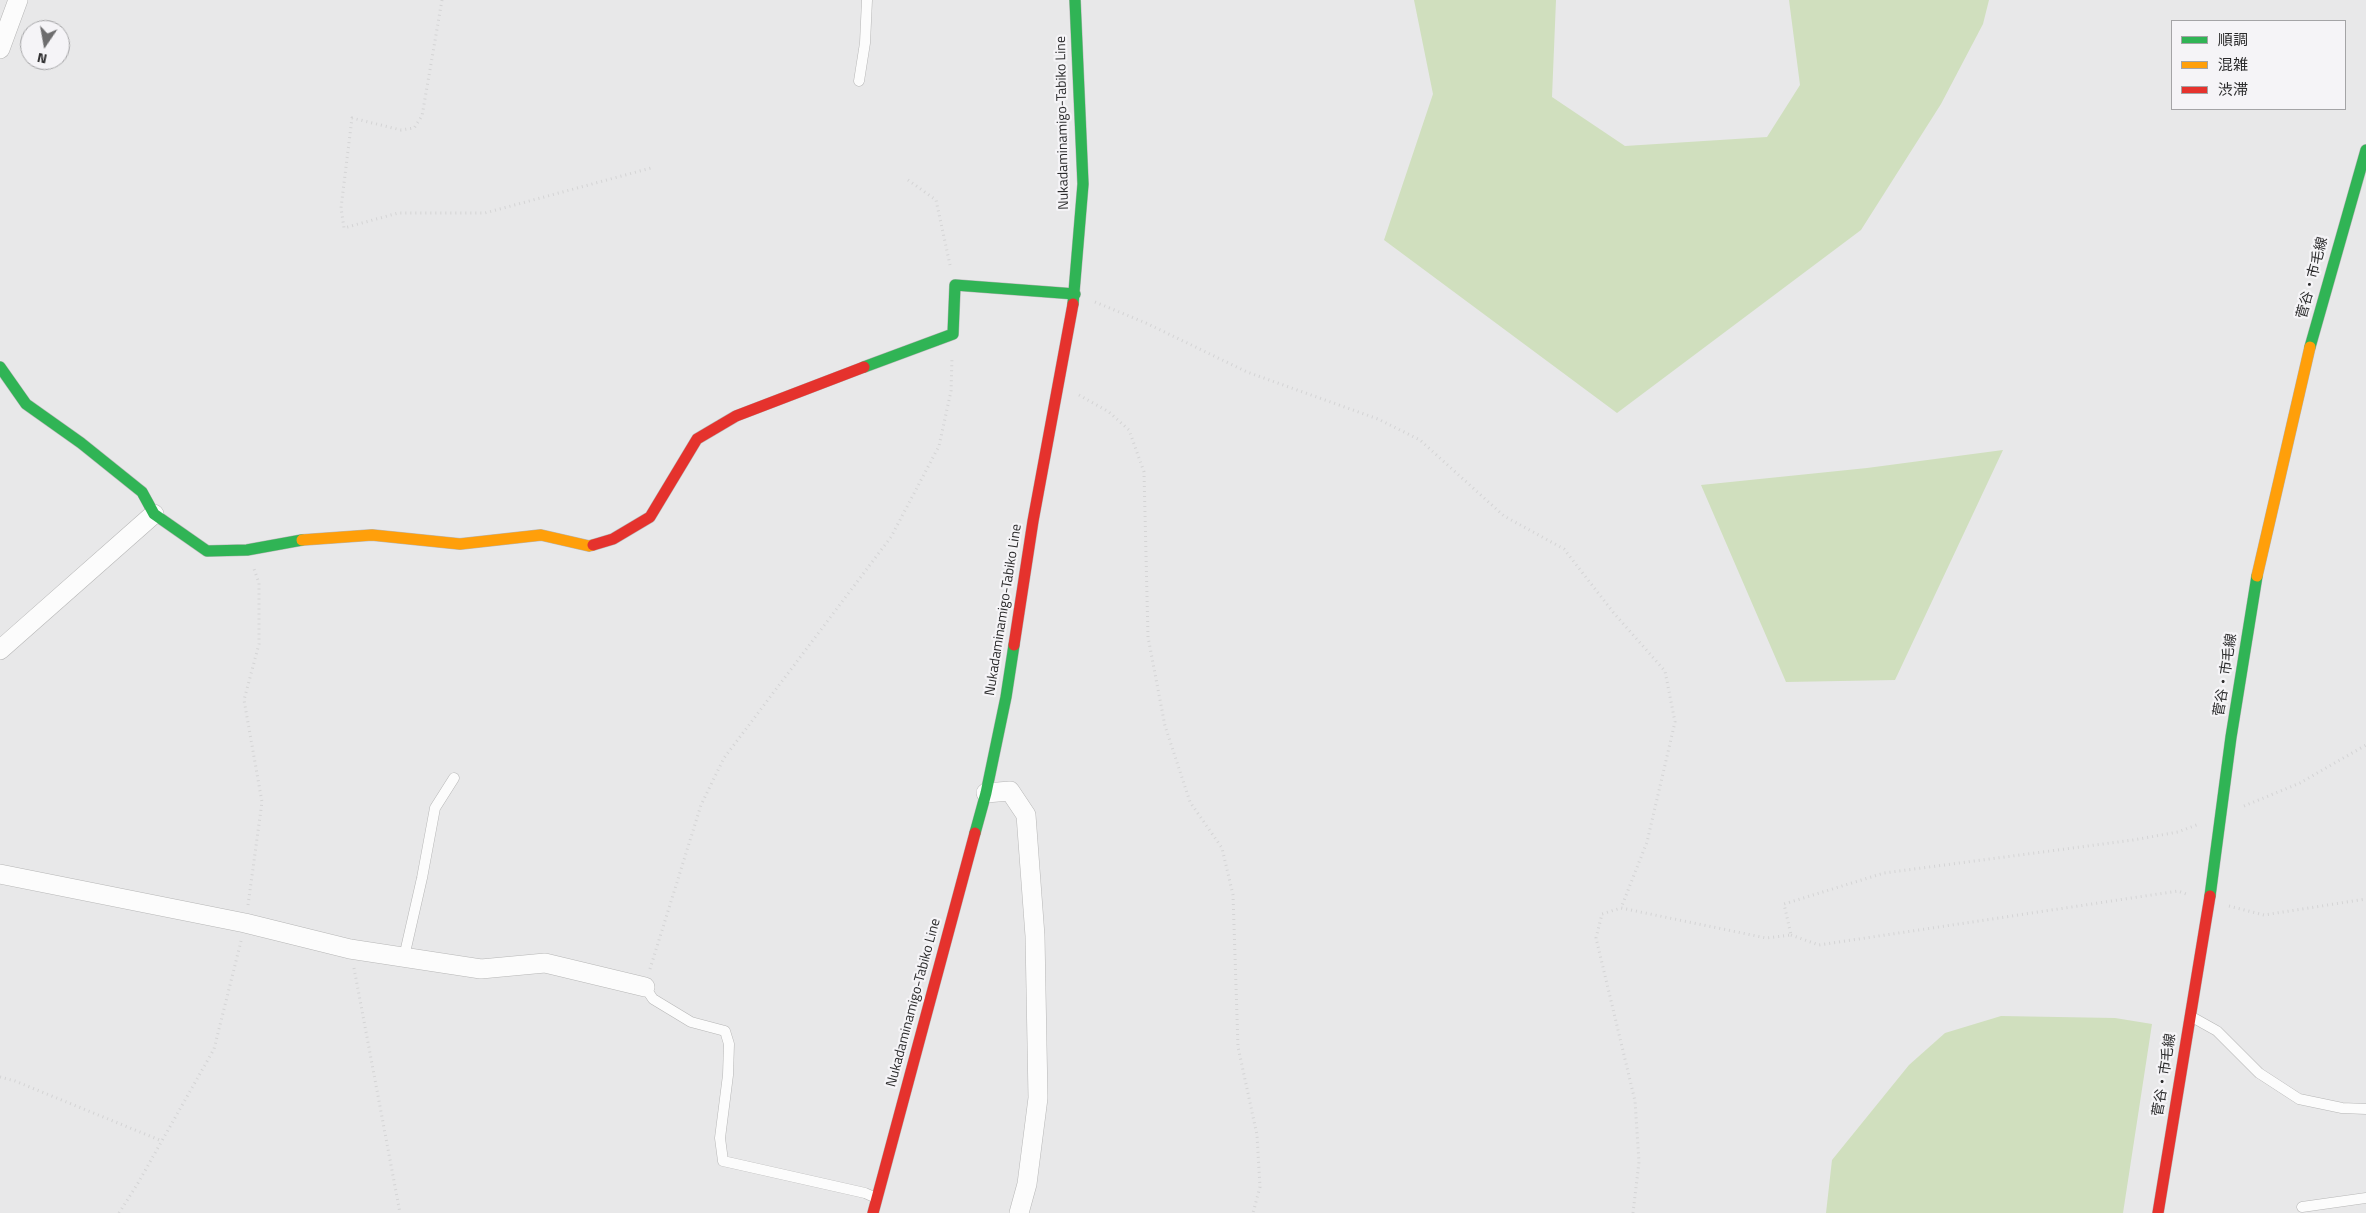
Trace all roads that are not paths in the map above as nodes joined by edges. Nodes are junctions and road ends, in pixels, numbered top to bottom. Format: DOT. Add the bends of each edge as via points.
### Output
graph roads {
  1 [pos="18,0"];
  2 [pos="867,0"];
  3 [pos="1076,0"];
  4 [pos="0,49"];
  5 [pos="859,81"];
  6 [pos="2366,152"];
  7 [pos="1075,294"];
  8 [pos="0,367"];
  9 [pos="154,514"];
  10 [pos="0,650"];
  11 [pos="454,778"];
  12 [pos="986,793"];
  13 [pos="0,874"];
  14 [pos="404,957"];
  15 [pos="645,987"];
  16 [pos="2190,1016"];
  17 [pos="2366,1109"];
  18 [pos="2366,1198"];
  19 [pos="877,1199"];
  20 [pos="2302,1207"];
  21 [pos="873,1213"];
  22 [pos="1019,1213"];
  23 [pos="2158,1213"];
  1 -- 4 [label="street"];
  2 -- 5 [label="lane"];
  3 -- 7 [label="street, Nukadaminamigo-Tabiko Line" via="1083,184"];
  6 -- 16 [label="street, 菅谷・市毛線" via="2312,340 2260,558"];
  7 -- 9 [label="street" via="955,285 953,334 736,416 697,439 650,517 613,539 589,546 541,535 460,544 372,535 291,541 247,550 207,551"];
  7 -- 12 [label="street, Nukadaminamigo-Tabiko Line" via="1033,521 1006,697"];
  8 -- 9 [label="street" via="26,404 142,492"];
  9 -- 10 [label="street"];
  11 -- 14 [label="lane" via="435,808"];
  12 -- 19 [label="street, Nukadaminamigo-Tabiko Line"];
  12 -- 22 [label="street" via="1010,791 1026,815 1035,936 1038,1098 1027,1184"];
  13 -- 14 [label="street" via="245,923 350,949"];
  14 -- 15 [label="street" via="481,969 545,963"];
  15 -- 19 [label="lane" via="653,999 691,1022 725,1031 729,1044 720,1138 723,1161 865,1193"];
  16 -- 17 [label="lane" via="2217,1031 2260,1073 2299,1099 2342,1108"];
  16 -- 23 [label="street, 菅谷・市毛線"];
  18 -- 20 [label="lane"];
  19 -- 21 [label="street, Nukadaminamigo-Tabiko Line"];
}
